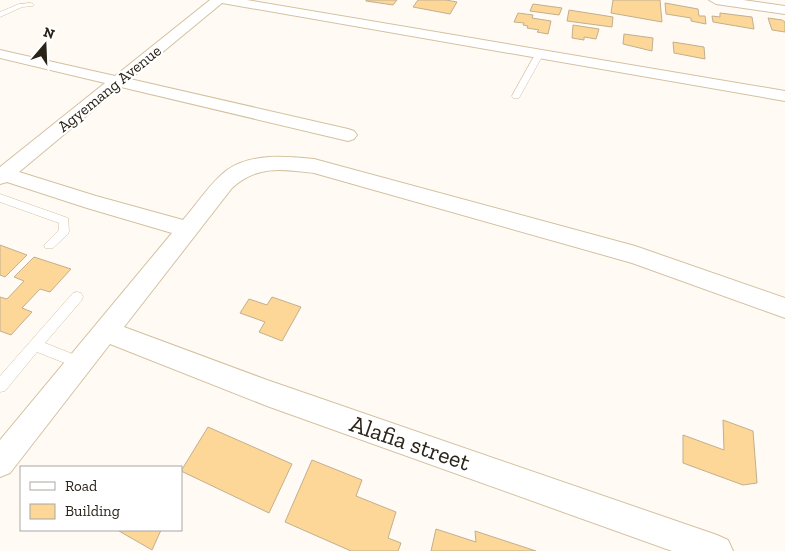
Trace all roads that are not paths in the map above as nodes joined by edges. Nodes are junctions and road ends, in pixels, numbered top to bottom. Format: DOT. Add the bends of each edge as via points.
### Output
graph roads {
  1 [pos="218,0"];
  2 [pos="224,0"];
  3 [pos="716,0"];
  4 [pos="31,5"];
  5 [pos="785,10"];
  6 [pos="0,14"];
  7 [pos="540,53"];
  8 [pos="0,54"];
  9 [pos="117,81"];
  10 [pos="516,96"];
  11 [pos="785,96"];
  12 [pos="348,135"];
  13 [pos="2,175"];
  14 [pos="0,198"];
  15 [pos="186,229"];
  16 [pos="49,245"];
  17 [pos="77,297"];
  18 [pos="785,308"];
  19 [pos="105,331"];
  20 [pos="34,346"];
  21 [pos="80,363"];
  22 [pos="0,386"];
  23 [pos="0,463"];
  24 [pos="717,551"];
  1 -- 9 [label="street, Agyemang Avenue"];
  2 -- 7 [label="street"];
  3 -- 5 [label="street"];
  4 -- 6 [label="lane" via="21,5"];
  7 -- 10 [label="lane"];
  7 -- 11 [label="street"];
  8 -- 9 [label="street"];
  9 -- 12 [label="street"];
  9 -- 13 [label="street, Agyemang Avenue"];
  13 -- 15 [label="street"];
  14 -- 16 [label="lane" via="64,221 64,231"];
  15 -- 18 [label="street" via="233,174 247,167 283,162 314,166 635,255"];
  15 -- 19 [label="street"];
  17 -- 20 [label="lane"];
  19 -- 21 [label="street"];
  19 -- 24 [label="street, Alafia street" via="267,393"];
  20 -- 21 [label="lane"];
  20 -- 22 [label="lane"];
  21 -- 23 [label="street"];
}
